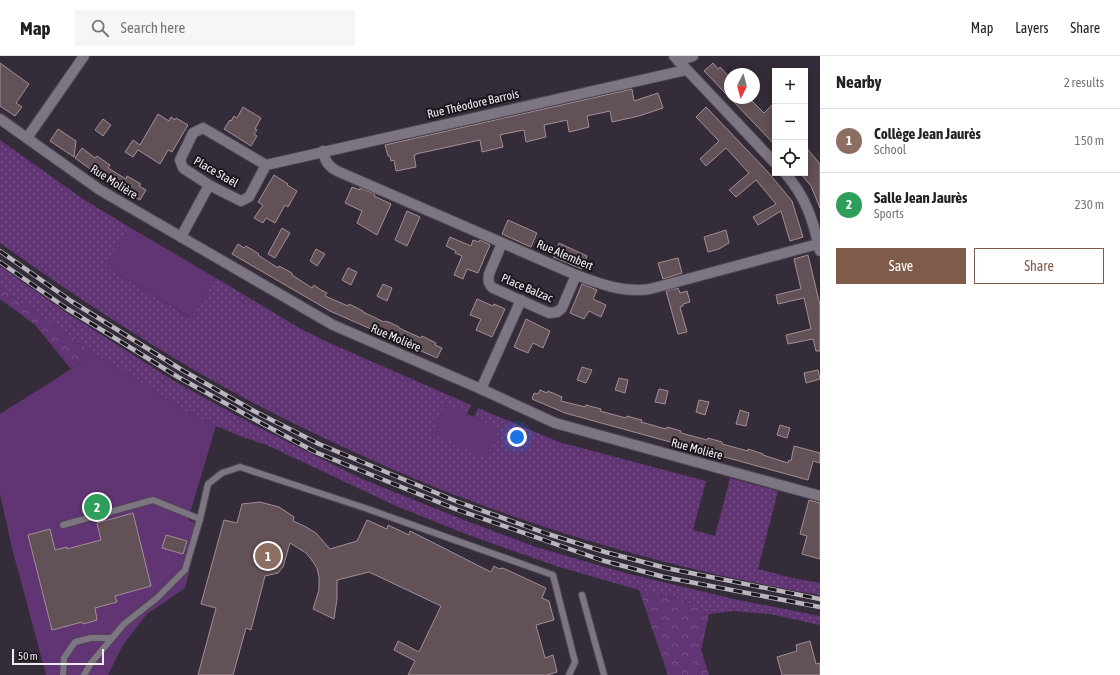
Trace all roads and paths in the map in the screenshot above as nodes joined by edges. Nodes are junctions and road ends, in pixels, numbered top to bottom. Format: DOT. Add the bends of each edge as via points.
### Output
graph roads {
  1 [pos="84,56"];
  2 [pos="693,56"];
  3 [pos="676,58"];
  4 [pos="686,70"];
  5 [pos="0,119"];
  6 [pos="27,138"];
  7 [pos="323,151"];
  8 [pos="772,160"];
  9 [pos="266,165"];
  10 [pos="787,176"];
  11 [pos="209,186"];
  12 [pos="181,237"];
  13 [pos="502,243"];
  14 [pos="819,248"];
  15 [pos="576,275"];
  16 [pos="521,300"];
  17 [pos="481,389"];
  18 [pos="820,496"];
  19 [pos="200,519"];
  20 [pos="63,525"];
  21 [pos="582,595"];
  22 [pos="112,638"];
  23 [pos="63,675"];
  24 [pos="84,675"];
  25 [pos="569,675"];
  26 [pos="604,675"];
  1 -- 6 [label="street"];
  2 -- 3 [label="street"];
  3 -- 4 [label="street"];
  4 -- 7 [label="street, Rue Théodore Barrois"];
  4 -- 8 [label="street"];
  5 -- 6 [label="street, Rue Molière"];
  6 -- 12 [label="street, Rue Molière" via="100,190"];
  7 -- 9 [label="street, Rue Théodore Barrois"];
  7 -- 13 [label="street, Rue Alembert" via="331,168"];
  9 -- 11 [label="street, Place Staël" via="249,197 241,201"];
  9 -- 11 [label="street, Place Staël" via="203,128 193,133 180,160 183,168"];
  10 -- 14 [label="street" via="806,203"];
  11 -- 12 [label="street"];
  12 -- 17 [label="street, Rue Molière" via="332,325"];
  13 -- 15 [label="street, Rue Alembert"];
  13 -- 16 [label="street, Place Balzac" via="488,282 493,288"];
  14 -- 15 [label="street, Rue Alembert" via="650,290 629,291 614,288"];
  15 -- 16 [label="street, Place Balzac" via="559,310 549,313"];
  16 -- 17 [label="street"];
  17 -- 18 [label="street, Rue Molière" via="568,428"];
  19 -- 20 [label="lane" via="153,500"];
  19 -- 22 [label="lane" via="185,570 157,598 124,624"];
  19 -- 25 [label="lane" via="208,484 222,473 240,467 553,575 575,662"];
  21 -- 26 [label="lane"];
  22 -- 23 [label="lane" via="91,638 75,642 64,658"];
  22 -- 24 [label="lane"];
}
